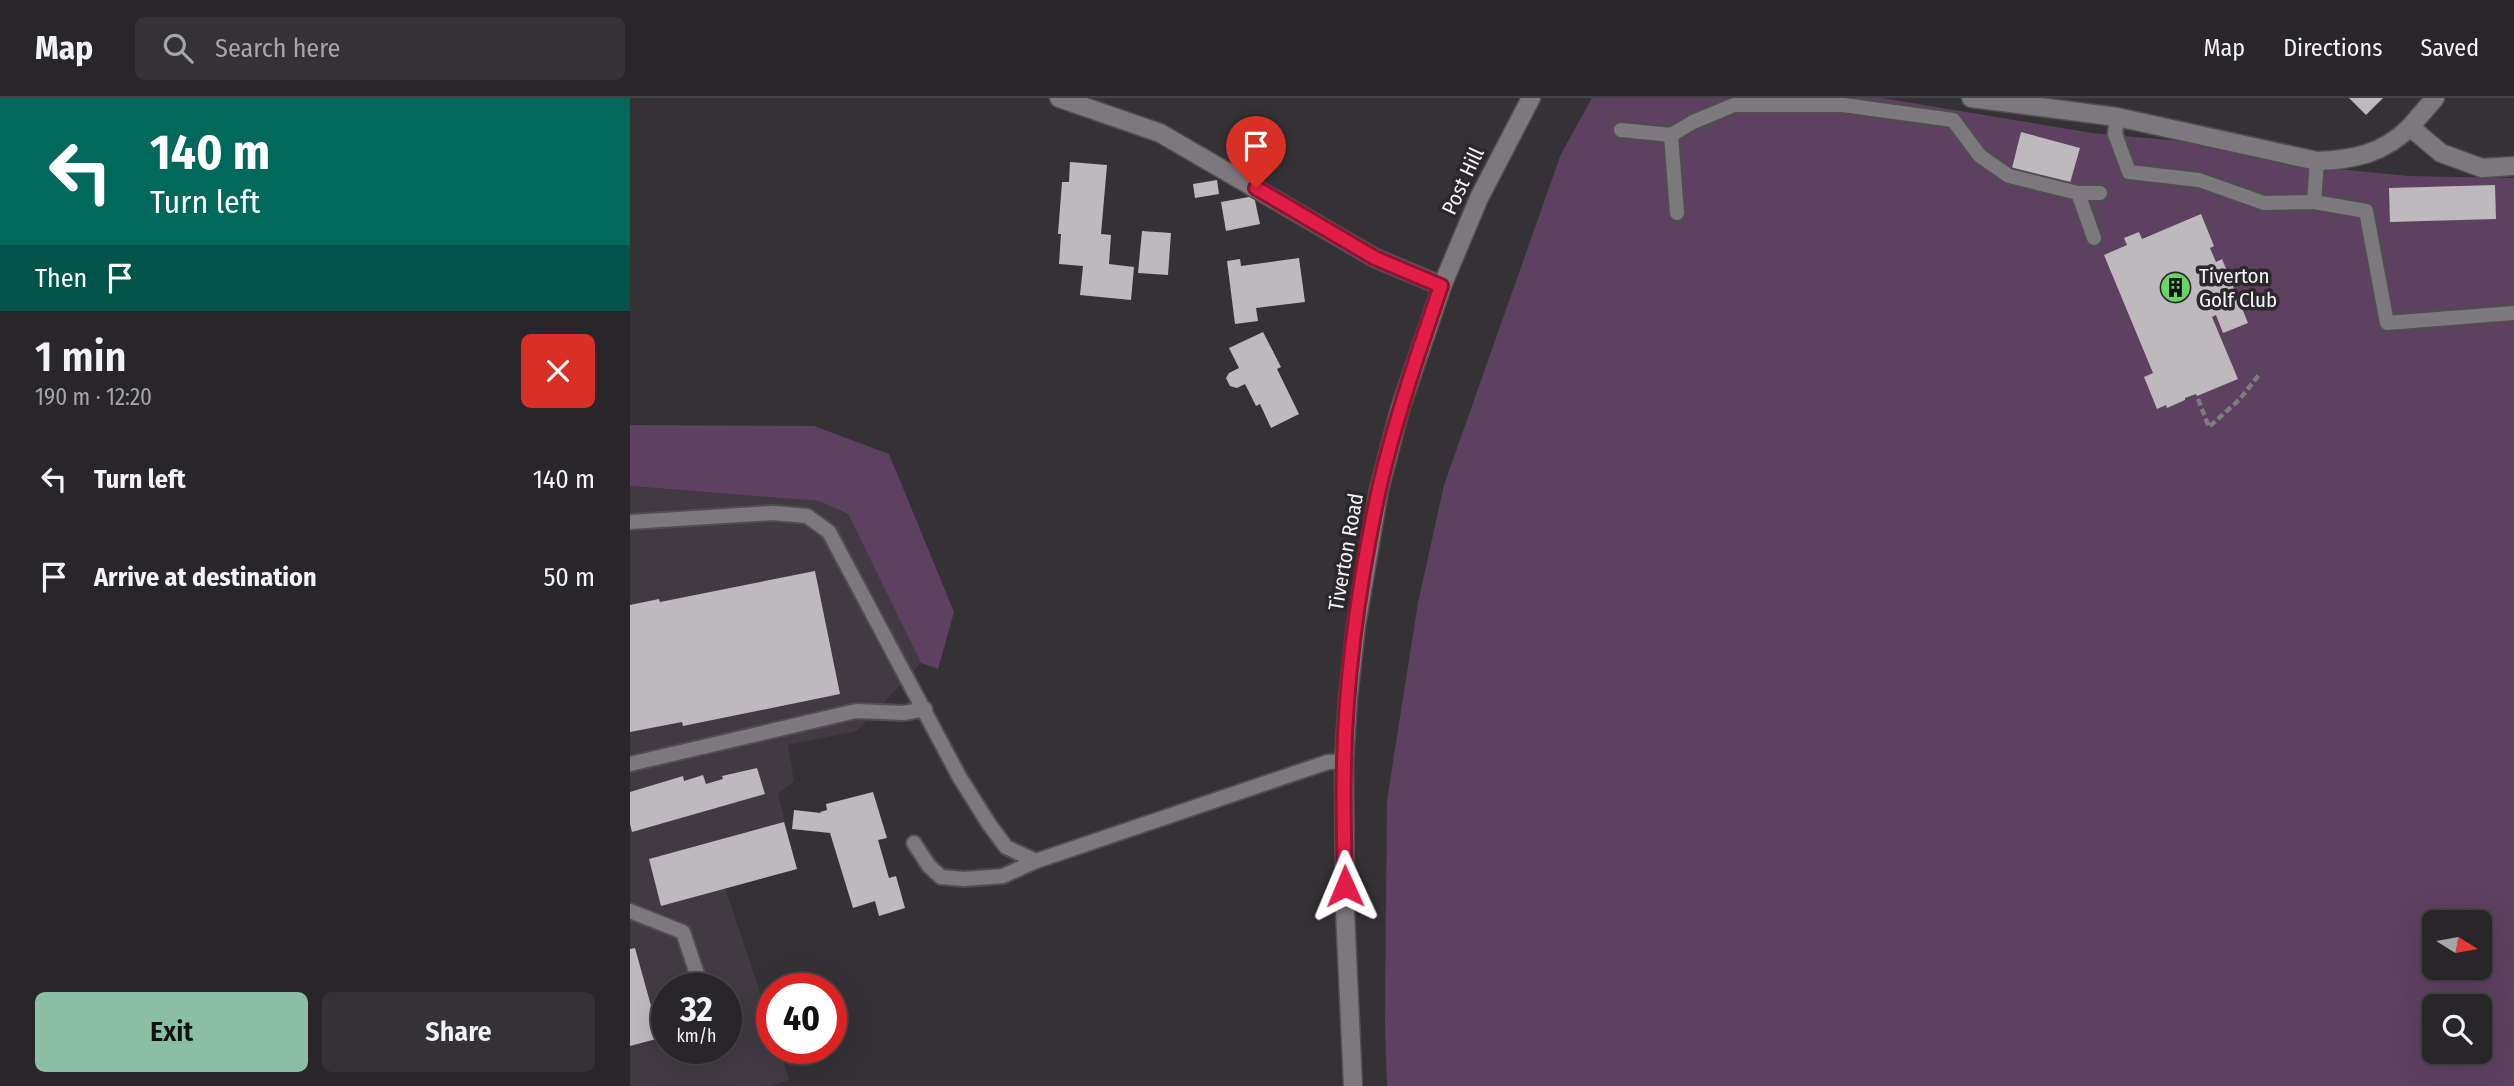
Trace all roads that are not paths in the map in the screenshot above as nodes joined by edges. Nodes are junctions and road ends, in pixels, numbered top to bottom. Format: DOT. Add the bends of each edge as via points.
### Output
graph roads {
  1 [pos="1059,98"];
  2 [pos="1531,98"];
  3 [pos="1971,98"];
  4 [pos="2435,98"];
  5 [pos="2065,104"];
  6 [pos="2117,117"];
  7 [pos="2410,127"];
  8 [pos="1622,130"];
  9 [pos="1671,135"];
  10 [pos="2317,161"];
  11 [pos="2514,166"];
  12 [pos="2078,193"];
  13 [pos="2100,193"];
  14 [pos="2314,202"];
  15 [pos="1677,213"];
  16 [pos="2094,238"];
  17 [pos="1441,286"];
  18 [pos="2514,313"];
  19 [pos="630,522"];
  20 [pos="925,709"];
  21 [pos="1344,761"];
  22 [pos="630,764"];
  23 [pos="915,844"];
  24 [pos="1036,861"];
  25 [pos="630,911"];
  26 [pos="697,973"];
  27 [pos="1353,1086"];
  1 -- 17 [label="street" via="1160,133 1375,258"];
  2 -- 17 [label="street, Post Hill" via="1479,198"];
  3 -- 5 [label="street"];
  4 -- 7 [label="street"];
  5 -- 6 [label="street"];
  6 -- 10 [label="street"];
  6 -- 14 [label="lane" via="2115,134 2129,172 2199,180 2264,203"];
  7 -- 10 [label="street" via="2382,149 2343,160"];
  7 -- 11 [label="street" via="2441,153 2482,167"];
  8 -- 9 [label="lane"];
  9 -- 12 [label="lane" via="1734,105 1843,105 1953,120 1980,156 2010,176"];
  9 -- 15 [label="lane"];
  10 -- 14 [label="lane"];
  12 -- 13 [label="lane"];
  12 -- 16 [label="lane"];
  14 -- 18 [label="lane" via="2366,211 2387,323"];
  17 -- 21 [label="street, Tiverton Road" via="1379,490 1356,626"];
  19 -- 20 [label="lane" via="772,513 807,516 830,532"];
  20 -- 22 [label="lane" via="856,711"];
  20 -- 24 [label="lane" via="989,824 1006,847"];
  21 -- 24 [label="lane" via="1328,762"];
  21 -- 27 [label="street, Tiverton Road"];
  23 -- 24 [label="lane" via="942,877 1003,876"];
  25 -- 26 [label="lane" via="683,932"];
}
